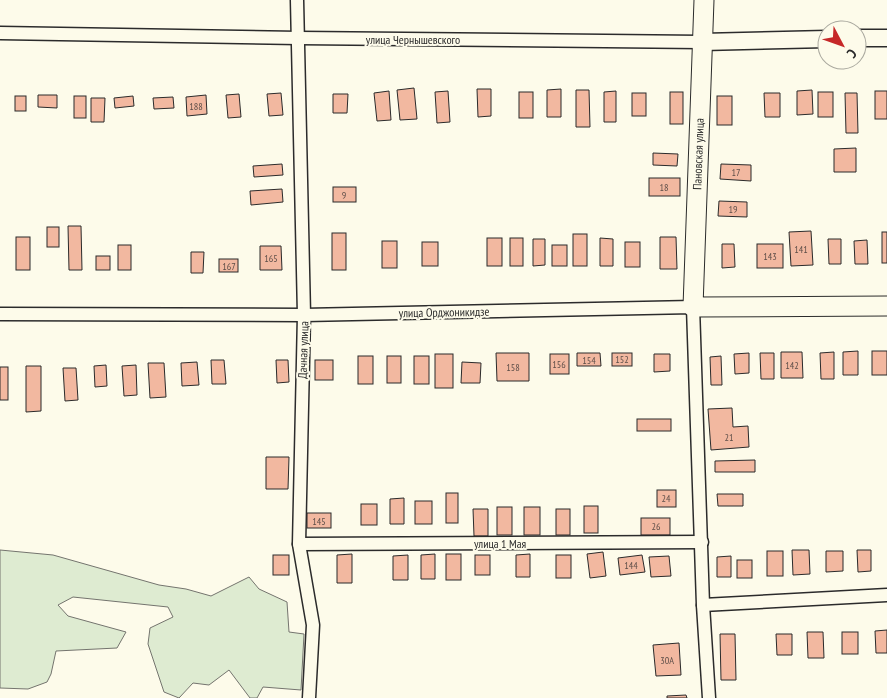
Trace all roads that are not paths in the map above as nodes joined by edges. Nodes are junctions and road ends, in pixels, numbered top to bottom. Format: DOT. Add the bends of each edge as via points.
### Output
graph roads {
  1 [pos="297,0"];
  2 [pos="704,0"];
  3 [pos="0,33"];
  4 [pos="299,38"];
  5 [pos="867,38"];
  6 [pos="887,38"];
  7 [pos="817,39"];
  8 [pos="702,42"];
  9 [pos="887,306"];
  10 [pos="693,307"];
  11 [pos="0,314"];
  12 [pos="304,314"];
  13 [pos="702,542"];
  14 [pos="299,544"];
  15 [pos="887,595"];
  16 [pos="703,606"];
  17 [pos="309,698"];
  18 [pos="709,698"];
  1 -- 4 [label="street, Дачная улица"];
  2 -- 8 [label="main road, Пановская улица"];
  3 -- 4 [label="street, улица Чернышевского"];
  4 -- 8 [label="street, улица Чернышевского"];
  4 -- 12 [label="street, Дачная улица"];
  5 -- 6 [label="street"];
  7 -- 8 [label="street, улица Чернышевского"];
  8 -- 10 [label="main road, Пановская улица"];
  9 -- 10 [label="main road, улица Орджоникидзе"];
  10 -- 12 [label="street, улица Орджоникидзе"];
  10 -- 13 [label="street"];
  11 -- 12 [label="street, улица Орджоникидзе"];
  12 -- 14 [label="street, Дачная улица"];
  13 -- 14 [label="street, улица 1 Мая"];
  13 -- 16 [label="street"];
  14 -- 17 [label="street, Дачная улица" via="313,624"];
  15 -- 16 [label="street"];
  16 -- 18 [label="street"];
}
